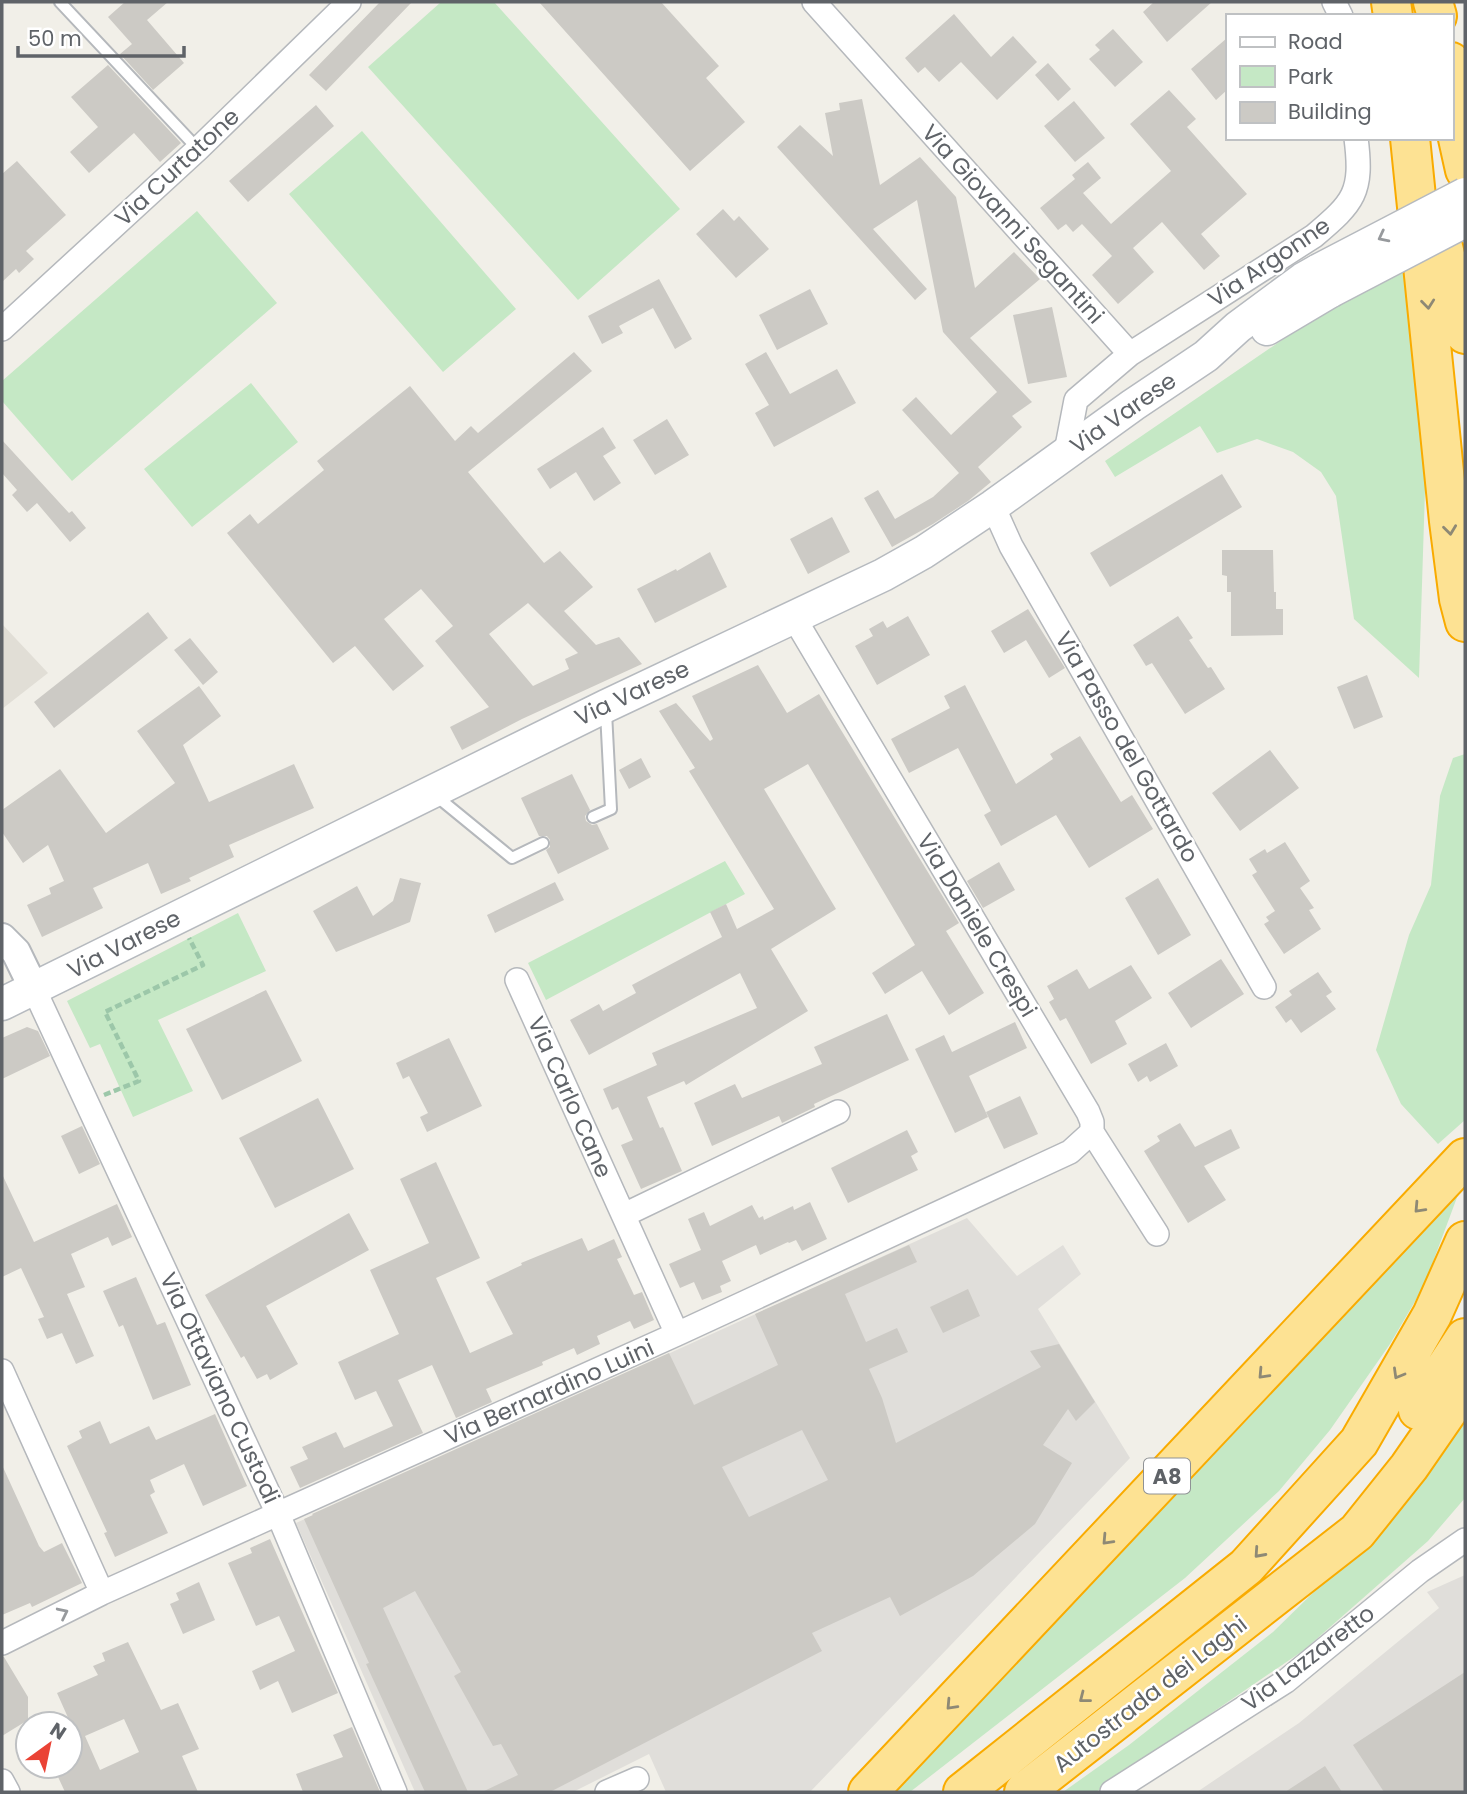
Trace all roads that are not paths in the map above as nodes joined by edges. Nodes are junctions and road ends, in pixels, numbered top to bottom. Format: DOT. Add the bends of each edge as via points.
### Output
graph roads {
  1 [pos="60,2"];
  2 [pos="349,2"];
  3 [pos="814,2"];
  4 [pos="1453,69"];
  5 [pos="1465,108"];
  6 [pos="1453,116"];
  7 [pos="1356,140"];
  8 [pos="1413,140"];
  9 [pos="1414,140"];
  10 [pos="198,149"];
  11 [pos="1465,170"];
  12 [pos="1465,194"];
  13 [pos="1465,221"];
  14 [pos="1325,280"];
  15 [pos="2,329"];
  16 [pos="1465,334"];
  17 [pos="1130,354"];
  18 [pos="1066,452"];
  19 [pos="993,506"];
  20 [pos="793,616"];
  21 [pos="1465,622"];
  22 [pos="606,706"];
  23 [pos="430,792"];
  24 [pos="593,817"];
  25 [pos="543,843"];
  26 [pos="2,938"];
  27 [pos="517,980"];
  28 [pos="1264,987"];
  29 [pos="34,989"];
  30 [pos="2,1004"];
  31 [pos="838,1112"];
  32 [pos="1092,1132"];
  33 [pos="1465,1158"];
  34 [pos="624,1215"];
  35 [pos="1157,1234"];
  36 [pos="1465,1241"];
  37 [pos="677,1334"];
  38 [pos="1465,1338"];
  39 [pos="2,1371"];
  40 [pos="1465,1386"];
  41 [pos="278,1514"];
  42 [pos="1465,1539"];
  43 [pos="102,1593"];
  44 [pos="1277,1595"];
  45 [pos="2,1643"];
  46 [pos="637,1779"];
  47 [pos="2,1781"];
  48 [pos="8,1792"];
  49 [pos="395,1792"];
  50 [pos="607,1792"];
  51 [pos="868,1792"];
  52 [pos="963,1792"];
  53 [pos="1024,1792"];
  54 [pos="1112,1792"];
  1 -- 10 [label="lane"];
  2 -- 10 [label="street, Via Curtatone"];
  3 -- 17 [label="street, Via Giovanni Segantini"];
  4 -- 5 [label="highway"];
  6 -- 11 [label="highway"];
  7 -- 17 [label="street, Via Argonne" via="1358,186 1336,217 1314,236"];
  8 -- 21 [label="highway, one-way" via="1448,521"];
  9 -- 16 [label="highway"];
  10 -- 15 [label="street, Via Curtatone"];
  12 -- 14 [label="main road, Via Varese, one-way, bridge"];
  13 -- 14 [label="main road, Via Varese, bridge"];
  14 -- 18 [label="main road, Via Varese" via="1245,344 1206,356"];
  17 -- 18 [label="street" via="1076,400"];
  18 -- 19 [label="main road, Via Varese"];
  19 -- 20 [label="main road, Via Varese" via="883,575"];
  19 -- 28 [label="street, Via Passo del Gottardo" via="1011,546"];
  20 -- 22 [label="main road, Via Varese"];
  20 -- 32 [label="street, Via Daniele Crespi" via="1088,1112"];
  22 -- 23 [label="main road, Via Varese"];
  22 -- 24 [label="lane" via="611,809"];
  23 -- 25 [label="lane" via="512,858"];
  23 -- 29 [label="main road, Via Varese"];
  26 -- 29 [label="street" via="16,951"];
  27 -- 34 [label="street, Via Carlo Cane"];
  29 -- 30 [label="main road, Via Varese"];
  29 -- 41 [label="street, Via Ottaviano Custodi"];
  31 -- 34 [label="street"];
  32 -- 35 [label="street, Via Daniele Crespi"];
  32 -- 37 [label="street, Via Bernardino Luini" via="1070,1152"];
  33 -- 51 [label="highway, A8, one-way"];
  34 -- 37 [label="street, Via Carlo Cane"];
  36 -- 52 [label="highway, one-way" via="1432,1315 1359,1442 1246,1567"];
  37 -- 41 [label="street, Via Bernardino Luini"];
  38 -- 44 [label="highway" via="1391,1451"];
  39 -- 43 [label="street"];
  40 -- 44 [label="highway" via="1357,1532"];
  41 -- 43 [label="street, Via Bernardino Luini"];
  41 -- 49 [label="street, Via Ottaviano Custodi"];
  42 -- 54 [label="street, Via Lazzaretto" via="1286,1681"];
  45 -- 43 [label="street, Via Bernardino Luini, one-way"];
  44 -- 53 [label="highway, Autostrada dei Laghi"];
  46 -- 50 [label="street"];
  47 -- 48 [label="street"];
}
